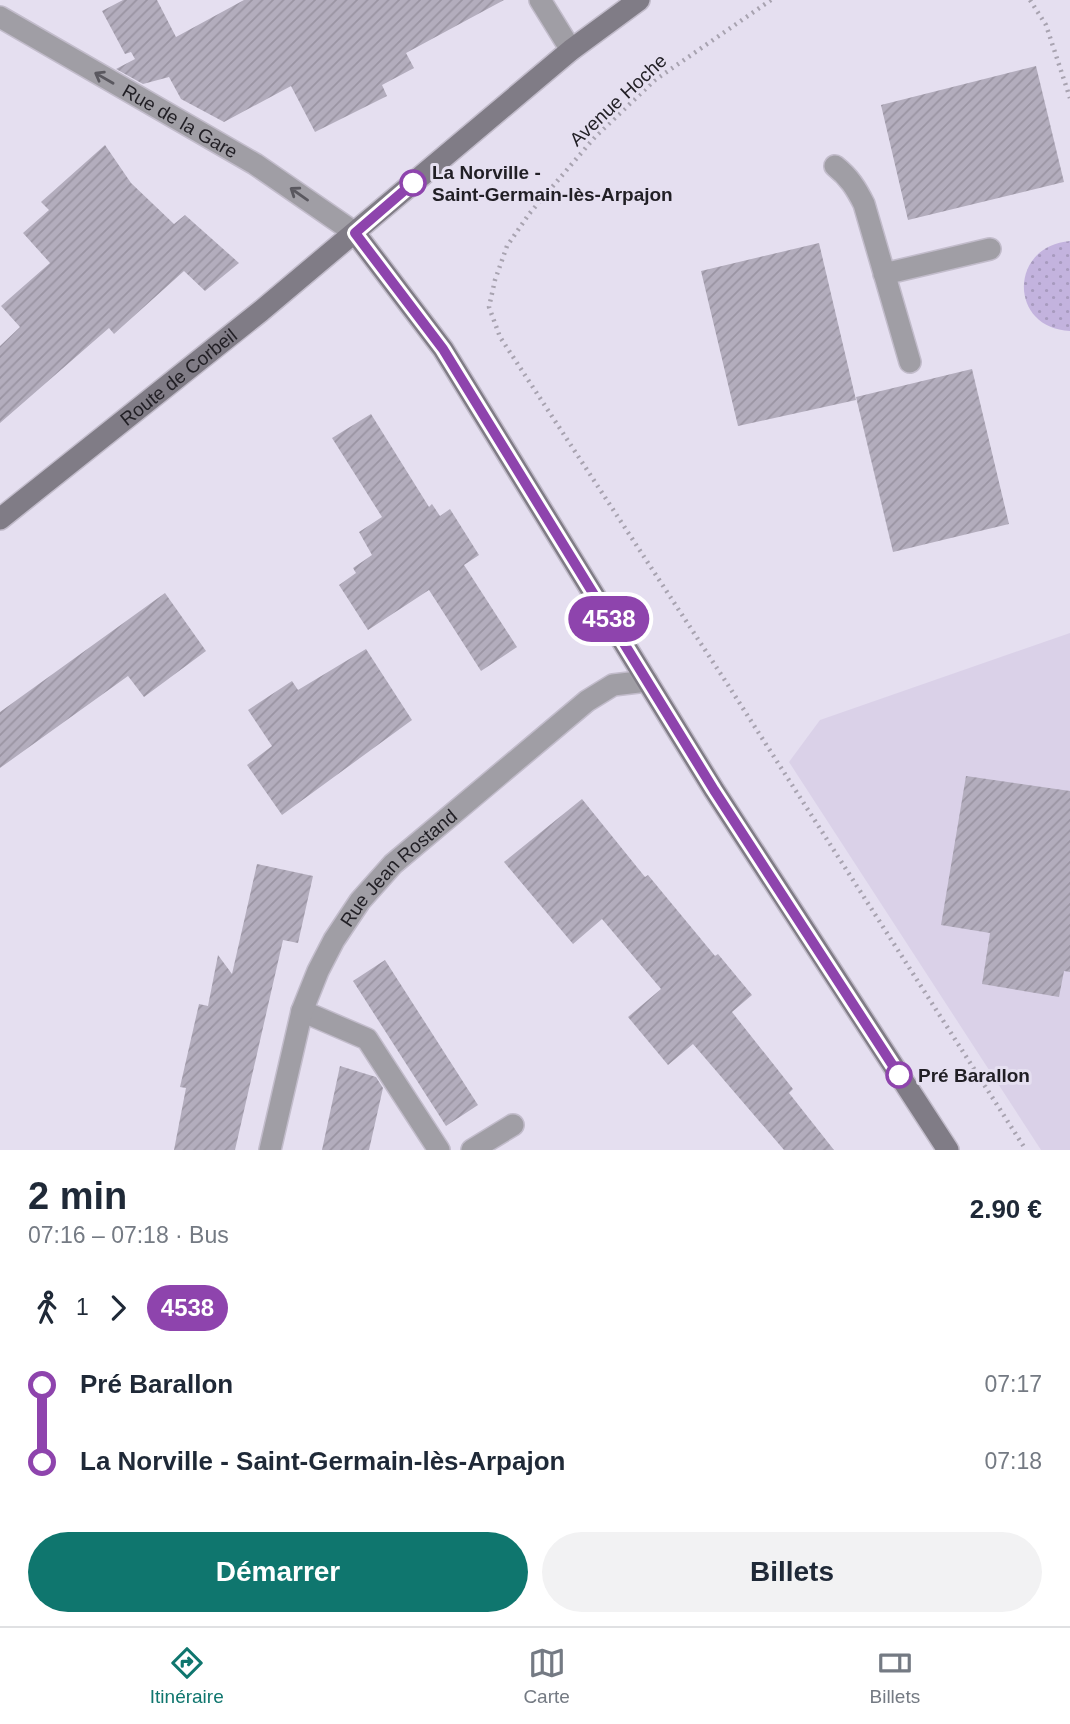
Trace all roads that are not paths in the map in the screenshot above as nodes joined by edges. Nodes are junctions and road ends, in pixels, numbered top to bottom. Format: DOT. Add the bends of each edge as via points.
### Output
graph roads {
  1 [pos="540,0"];
  2 [pos="639,0"];
  3 [pos="0,17"];
  4 [pos="571,50"];
  5 [pos="835,166"];
  6 [pos="355,233"];
  7 [pos="990,249"];
  8 [pos="884,274"];
  9 [pos="910,362"];
  10 [pos="0,519"];
  11 [pos="647,681"];
  12 [pos="302,1011"];
  13 [pos="513,1125"];
  14 [pos="270,1150"];
  15 [pos="439,1150"];
  16 [pos="472,1150"];
  17 [pos="948,1150"];
  1 -- 4 [label="street"];
  2 -- 4 [label="street, Route de Corbeil"];
  6 -- 3 [label="street, Rue de la Gare, one-way" via="255,164"];
  4 -- 6 [label="street, Route de Corbeil"];
  5 -- 8 [label="street" via="864,204"];
  6 -- 10 [label="street, Route de Corbeil"];
  6 -- 11 [label="street" via="443,349"];
  7 -- 8 [label="street"];
  8 -- 9 [label="street"];
  11 -- 12 [label="street, Rue Jean Rostand" via="613,685 587,701 393,864 334,940"];
  11 -- 17 [label="street"];
  12 -- 14 [label="street, Rue Jean Rostand"];
  12 -- 15 [label="street" via="367,1039"];
  13 -- 16 [label="street"];
}
